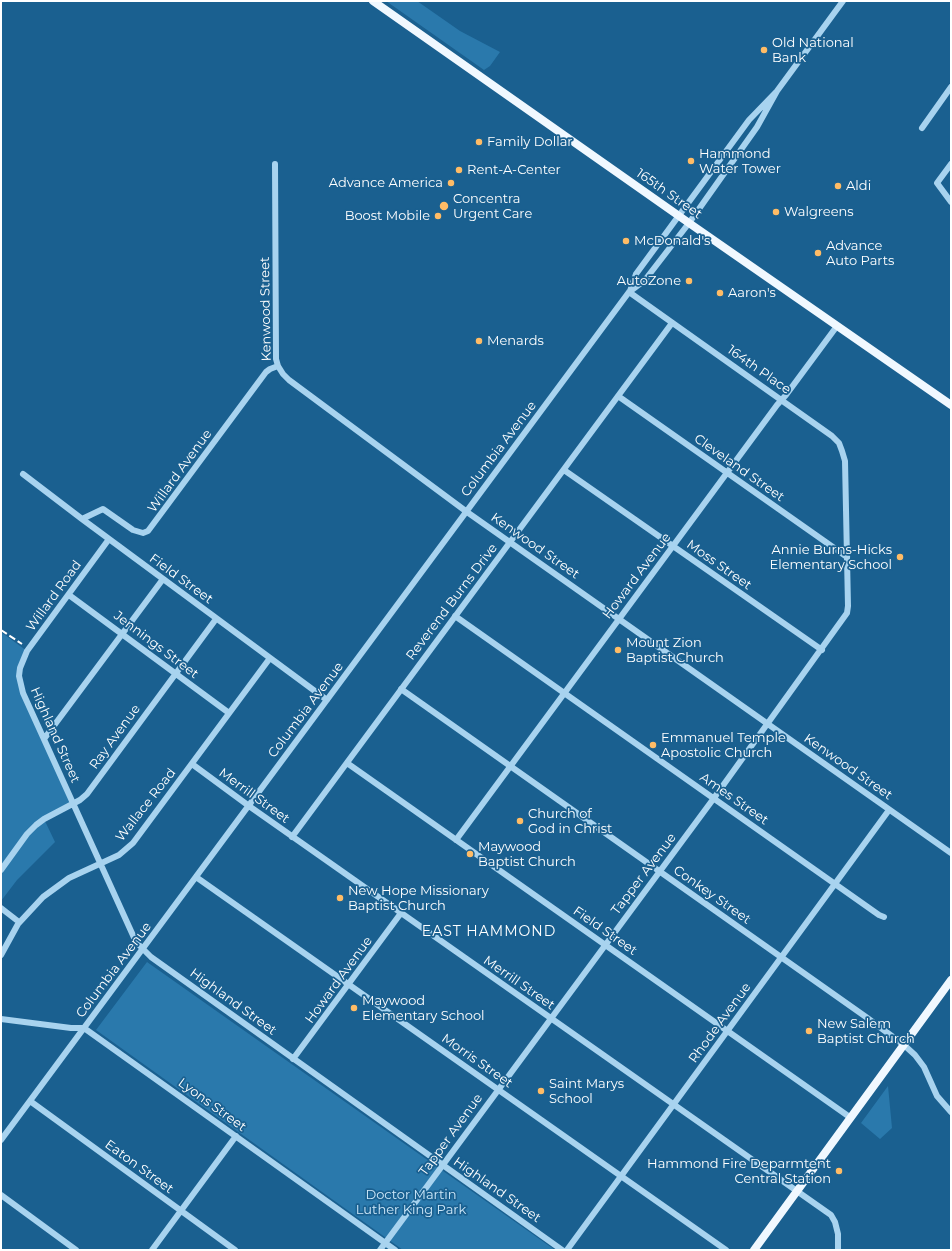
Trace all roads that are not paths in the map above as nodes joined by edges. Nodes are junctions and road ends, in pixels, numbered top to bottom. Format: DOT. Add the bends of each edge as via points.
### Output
graph roads {
  1 [pos="374,1"];
  2 [pos="843,1"];
  3 [pos="951,87"];
  4 [pos="777,91"];
  5 [pos="922,128"];
  6 [pos="275,164"];
  7 [pos="951,164"];
  8 [pos="951,202"];
  9 [pos="679,216"];
  10 [pos="689,223"];
  11 [pos="630,292"];
  12 [pos="672,323"];
  13 [pos="838,326"];
  14 [pos="278,366"];
  15 [pos="618,396"];
  16 [pos="782,400"];
  17 [pos="951,405"];
  18 [pos="564,470"];
  19 [pos="727,473"];
  20 [pos="23,474"];
  21 [pos="846,485"];
  22 [pos="467,512"];
  23 [pos="82,520"];
  24 [pos="109,539"];
  25 [pos="510,542"];
  26 [pos="673,546"];
  27 [pos="847,557"];
  28 [pos="163,579"];
  29 [pos="69,595"];
  30 [pos="455,616"];
  31 [pos="216,619"];
  32 [pos="619,619"];
  33 [pos="122,634"];
  34 [pos="822,650"];
  35 [pos="270,658"];
  36 [pos="20,668"];
  37 [pos="176,674"];
  38 [pos="401,689"];
  39 [pos="564,693"];
  40 [pos="327,700"];
  41 [pos="229,713"];
  42 [pos="768,724"];
  43 [pos="44,739"];
  44 [pos="347,763"];
  45 [pos="192,764"];
  46 [pos="510,766"];
  47 [pos="714,798"];
  48 [pos="74,804"];
  49 [pos="249,806"];
  50 [pos="889,810"];
  51 [pos="292,836"];
  52 [pos="456,840"];
  53 [pos="951,853"];
  54 [pos="101,864"];
  55 [pos="1,870"];
  56 [pos="659,872"];
  57 [pos="196,877"];
  58 [pos="835,884"];
  59 [pos="1,908"];
  60 [pos="401,913"];
  61 [pos="884,917"];
  62 [pos="19,922"];
  63 [pos="605,944"];
  64 [pos="143,949"];
  65 [pos="1,955"];
  66 [pos="782,958"];
  67 [pos="951,980"];
  68 [pos="349,985"];
  69 [pos="1,1019"];
  70 [pos="551,1019"];
  71 [pos="84,1028"];
  72 [pos="727,1031"];
  73 [pos="904,1045"];
  74 [pos="294,1059"];
  75 [pos="498,1089"];
  76 [pos="30,1101"];
  77 [pos="674,1105"];
  78 [pos="951,1112"];
  79 [pos="851,1118"];
  80 [pos="236,1136"];
  81 [pos="1,1140"];
  82 [pos="442,1165"];
  83 [pos="621,1176"];
  84 [pos="797,1191"];
  85 [pos="1,1195"];
  86 [pos="181,1211"];
  87 [pos="385,1243"];
  88 [pos="76,1250"];
  89 [pos="152,1250"];
  90 [pos="236,1250"];
  91 [pos="380,1250"];
  92 [pos="395,1250"];
  93 [pos="562,1250"];
  94 [pos="567,1250"];
  95 [pos="726,1250"];
  96 [pos="754,1250"];
  97 [pos="838,1250"];
  1 -- 9 [label="main road, 165th Street"];
  2 -- 4 [label="street, Columbia Avenue"];
  3 -- 5 [label="street"];
  4 -- 9 [label="street, Columbia Avenue" via="749,120"];
  4 -- 10 [label="street, Columbia Avenue" via="757,127"];
  6 -- 14 [label="street, Kenwood Street"];
  7 -- 8 [label="street" via="937,183"];
  9 -- 10 [label="main road, 165th Street"];
  9 -- 11 [label="street, Columbia Avenue" via="636,274"];
  10 -- 11 [label="street, Columbia Avenue" via="645,280"];
  10 -- 13 [label="main road, 165th Street"];
  11 -- 12 [label="street, 164th Place"];
  11 -- 22 [label="street, Columbia Avenue"];
  12 -- 15 [label="street, Reverend Burns Drive"];
  12 -- 16 [label="street, 164th Place"];
  13 -- 16 [label="street, Howard Avenue"];
  13 -- 17 [label="main road, 165th Street"];
  14 -- 22 [label="street, Kenwood Street" via="289,380"];
  14 -- 23 [label="street, Willard Avenue" via="266,372 148,531 143,533 133,530 103,509"];
  15 -- 18 [label="street, Reverend Burns Drive"];
  15 -- 19 [label="street, Cleveland Street"];
  16 -- 19 [label="street, Howard Avenue"];
  16 -- 21 [label="street, 164th Place" via="836,440 844,456"];
  18 -- 25 [label="street, Reverend Burns Drive"];
  18 -- 26 [label="street, Moss Street"];
  19 -- 26 [label="street, Howard Avenue"];
  19 -- 27 [label="street, Cleveland Street"];
  20 -- 23 [label="street, Field Street"];
  21 -- 27 [label="street, Tapper Avenue"];
  22 -- 25 [label="street, Kenwood Street"];
  22 -- 40 [label="street, Columbia Avenue"];
  23 -- 24 [label="street, Field Street"];
  24 -- 28 [label="street, Field Street"];
  24 -- 29 [label="street, Willard Road"];
  25 -- 30 [label="street, Reverend Burns Drive"];
  25 -- 32 [label="street, Kenwood Street"];
  26 -- 32 [label="street, Howard Avenue"];
  26 -- 34 [label="street, Moss Street"];
  27 -- 34 [label="street, Tapper Avenue" via="847,613"];
  28 -- 31 [label="street, Field Street"];
  28 -- 33 [label="street"];
  29 -- 33 [label="street, Jennings Street"];
  29 -- 36 [label="street, Willard Road" via="27,651"];
  30 -- 38 [label="street, Reverend Burns Drive"];
  30 -- 39 [label="street, Ames Street"];
  31 -- 35 [label="street, Field Street"];
  31 -- 37 [label="street, Ray Avenue"];
  32 -- 39 [label="street, Howard Avenue"];
  32 -- 42 [label="street, Kenwood Street"];
  33 -- 37 [label="street, Jennings Street"];
  33 -- 43 [label="street"];
  34 -- 42 [label="street, Tapper Avenue"];
  35 -- 40 [label="street, Field Street"];
  35 -- 41 [label="street, Wallace Road"];
  36 -- 43 [label="street, Highland Street" via="23,693"];
  37 -- 41 [label="street, Jennings Street"];
  37 -- 48 [label="street, Ray Avenue" via="87,794"];
  38 -- 44 [label="street, Reverend Burns Drive"];
  38 -- 46 [label="street, Conkey Street"];
  39 -- 46 [label="street, Howard Avenue"];
  39 -- 47 [label="street, Ames Street"];
  40 -- 49 [label="street, Columbia Avenue"];
  41 -- 45 [label="street, Wallace Road"];
  42 -- 47 [label="street, Tapper Avenue"];
  42 -- 50 [label="street, Kenwood Street"];
  43 -- 48 [label="street, Highland Street"];
  44 -- 51 [label="street, Reverend Burns Drive"];
  44 -- 52 [label="street, Field Street"];
  45 -- 49 [label="street, Merrill Street"];
  45 -- 54 [label="street, Wallace Road" via="133,843 119,855"];
  46 -- 52 [label="street, Howard Avenue"];
  46 -- 56 [label="street, Conkey Street"];
  47 -- 56 [label="street, Tapper Avenue"];
  47 -- 58 [label="street, Ames Street"];
  48 -- 54 [label="street, Highland Street"];
  48 -- 55 [label="street, Ray Avenue" via="36,825"];
  49 -- 51 [label="street, Merrill Street"];
  49 -- 57 [label="street, Columbia Avenue"];
  50 -- 53 [label="street, Kenwood Street"];
  50 -- 58 [label="street, Rhode Avenue"];
  51 -- 60 [label="street, Merrill Street"];
  52 -- 63 [label="street, Field Street"];
  54 -- 62 [label="street, Wallace Road" via="55,887"];
  54 -- 64 [label="street, Highland Street" via="136,942"];
  56 -- 63 [label="street, Tapper Avenue"];
  56 -- 66 [label="street, Conkey Street"];
  57 -- 64 [label="street, Columbia Avenue"];
  57 -- 68 [label="street, Morris Street"];
  58 -- 61 [label="street, Ames Street"];
  58 -- 66 [label="street, Rhode Avenue"];
  59 -- 62 [label="street"];
  60 -- 68 [label="street, Howard Avenue"];
  60 -- 70 [label="street, Merrill Street"];
  62 -- 65 [label="street, Wallace Road"];
  63 -- 70 [label="street, Tapper Avenue"];
  63 -- 72 [label="street, Field Street"];
  64 -- 71 [label="street, Columbia Avenue"];
  64 -- 74 [label="street, Highland Street"];
  66 -- 72 [label="street, Rhode Avenue"];
  66 -- 73 [label="street, Conkey Street"];
  67 -- 73 [label="main road"];
  68 -- 74 [label="street, Howard Avenue"];
  68 -- 75 [label="street, Morris Street"];
  69 -- 71 [label="street"];
  70 -- 75 [label="street, Tapper Avenue"];
  70 -- 77 [label="street, Merrill Street"];
  71 -- 76 [label="street, Columbia Avenue"];
  71 -- 80 [label="street, Lyons Street"];
  72 -- 77 [label="street, Rhode Avenue"];
  72 -- 79 [label="street, Field Street"];
  73 -- 78 [label="street, Conkey Street" via="924,1067 937,1096"];
  73 -- 79 [label="main road"];
  74 -- 82 [label="street, Highland Street"];
  75 -- 82 [label="street, Tapper Avenue"];
  75 -- 83 [label="street, Morris Street"];
  76 -- 81 [label="street, Columbia Avenue"];
  76 -- 86 [label="street, Eaton Street"];
  77 -- 83 [label="street, Rhode Avenue"];
  77 -- 84 [label="street, Merrill Street"];
  79 -- 84 [label="main road"];
  80 -- 86 [label="street"];
  80 -- 87 [label="street, Lyons Street"];
  82 -- 87 [label="street, Tapper Avenue"];
  82 -- 93 [label="street, Highland Street"];
  83 -- 94 [label="street, Rhode Avenue"];
  83 -- 95 [label="street, Morris Street"];
  84 -- 96 [label="main road"];
  84 -- 97 [label="street, Merrill Street" via="834,1218"];
  85 -- 88 [label="street"];
  86 -- 89 [label="street"];
  86 -- 90 [label="street, Eaton Street"];
  87 -- 91 [label="street, Tapper Avenue"];
  87 -- 92 [label="street, Lyons Street"];
}
